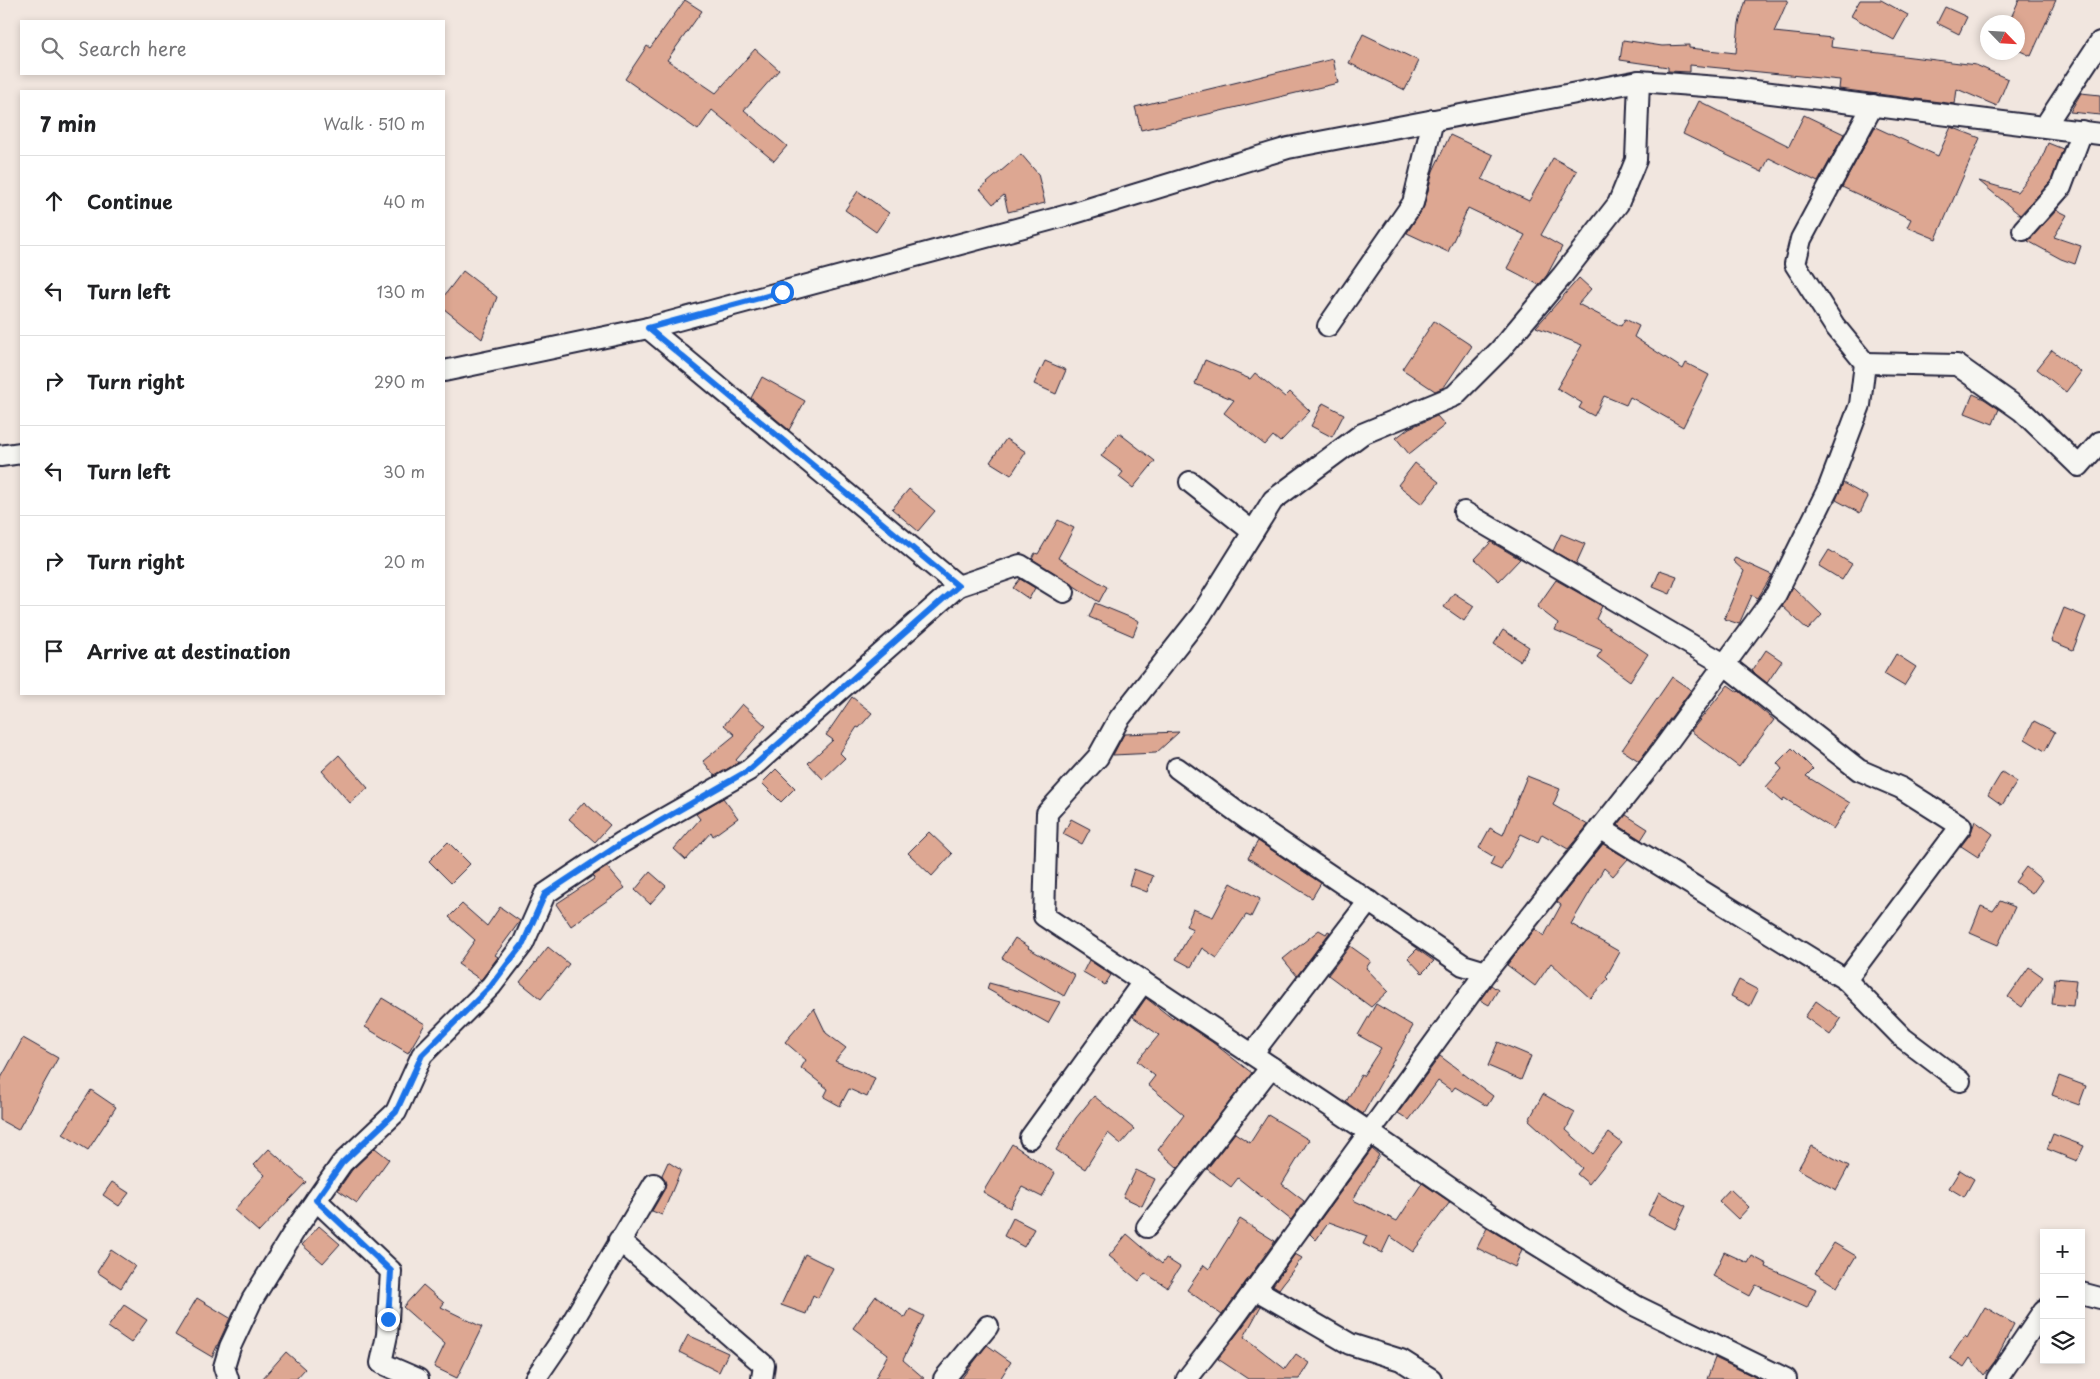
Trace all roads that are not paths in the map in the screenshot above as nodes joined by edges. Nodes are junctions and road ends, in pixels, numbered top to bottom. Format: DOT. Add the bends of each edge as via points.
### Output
graph roads {
  1 [pos="2100,42"];
  2 [pos="1639,81"];
  3 [pos="1873,105"];
  4 [pos="1434,120"];
  5 [pos="2045,126"];
  6 [pos="2091,133"];
  7 [pos="2023,230"];
  8 [pos="1328,326"];
  9 [pos="648,328"];
  10 [pos="1865,363"];
  11 [pos="445,371"];
  12 [pos="2100,442"];
  13 [pos="20,453"];
  14 [pos="0,456"];
  15 [pos="1190,482"];
  16 [pos="1464,512"];
  17 [pos="1253,532"];
  18 [pos="958,586"];
  19 [pos="1064,592"];
  20 [pos="1724,664"];
  21 [pos="1177,768"];
  22 [pos="1600,828"];
  23 [pos="1368,901"];
  24 [pos="1486,972"];
  25 [pos="1846,980"];
  26 [pos="1143,982"];
  27 [pos="1252,1054"];
  28 [pos="1271,1067"];
  29 [pos="1960,1081"];
  30 [pos="1369,1132"];
  31 [pos="1030,1138"];
  32 [pos="654,1184"];
  33 [pos="316,1200"];
  34 [pos="1147,1227"];
  35 [pos="620,1240"];
  36 [pos="1255,1289"];
  37 [pos="2085,1294"];
  38 [pos="2100,1298"];
  39 [pos="2040,1316"];
  40 [pos="988,1326"];
  41 [pos="228,1379"];
  42 [pos="418,1379"];
  43 [pos="535,1379"];
  44 [pos="762,1379"];
  45 [pos="944,1379"];
  46 [pos="1186,1379"];
  47 [pos="1431,1379"];
  48 [pos="1786,1379"];
  49 [pos="1997,1379"];
  1 -- 5 [label="street"];
  2 -- 3 [label="street"];
  2 -- 4 [label="street"];
  2 -- 17 [label="street" via="1636,160 1618,204 1500,350 1454,396 1355,439 1273,500"];
  3 -- 5 [label="street"];
  3 -- 10 [label="street" via="1801,239 1795,264 1834,325"];
  4 -- 8 [label="street" via="1412,203"];
  4 -- 9 [label="street" via="1288,148 1068,216"];
  5 -- 6 [label="street"];
  6 -- 7 [label="street" via="2061,187"];
  9 -- 11 [label="street"];
  9 -- 18 [label="street"];
  10 -- 12 [label="street" via="1957,365 2022,411 2079,466"];
  10 -- 20 [label="street" via="1860,405 1829,487 1776,594"];
  13 -- 14 [label="street"];
  15 -- 17 [label="street"];
  16 -- 20 [label="street"];
  17 -- 26 [label="street" via="1201,615 1119,719 1098,757 1047,814 1044,916"];
  18 -- 19 [label="street" via="1020,565"];
  18 -- 33 [label="street" via="749,770 622,843 545,894 523,944 491,986 422,1055 396,1112 342,1163"];
  20 -- 22 [label="street" via="1657,757"];
  20 -- 25 [label="street" via="1859,770 1901,788 1961,826"];
  21 -- 23 [label="street"];
  22 -- 24 [label="street"];
  22 -- 25 [label="street"];
  23 -- 24 [label="street" via="1463,965"];
  23 -- 27 [label="street"];
  24 -- 30 [label="street"];
  25 -- 29 [label="street" via="1903,1038"];
  26 -- 27 [label="street"];
  26 -- 31 [label="street"];
  27 -- 28 [label="street"];
  28 -- 30 [label="street"];
  28 -- 34 [label="street"];
  30 -- 36 [label="street"];
  30 -- 48 [label="street" via="1492,1217 1636,1306"];
  32 -- 35 [label="street"];
  33 -- 41 [label="street" via="252,1300 230,1347 224,1367"];
  33 -- 42 [label="street" via="391,1271 381,1363"];
  35 -- 43 [label="street"];
  35 -- 44 [label="street" via="764,1365"];
  36 -- 46 [label="street"];
  36 -- 47 [label="street" via="1350,1344 1401,1360"];
  37 -- 38 [label="street"];
  39 -- 49 [label="street"];
  40 -- 45 [label="street"];
}
